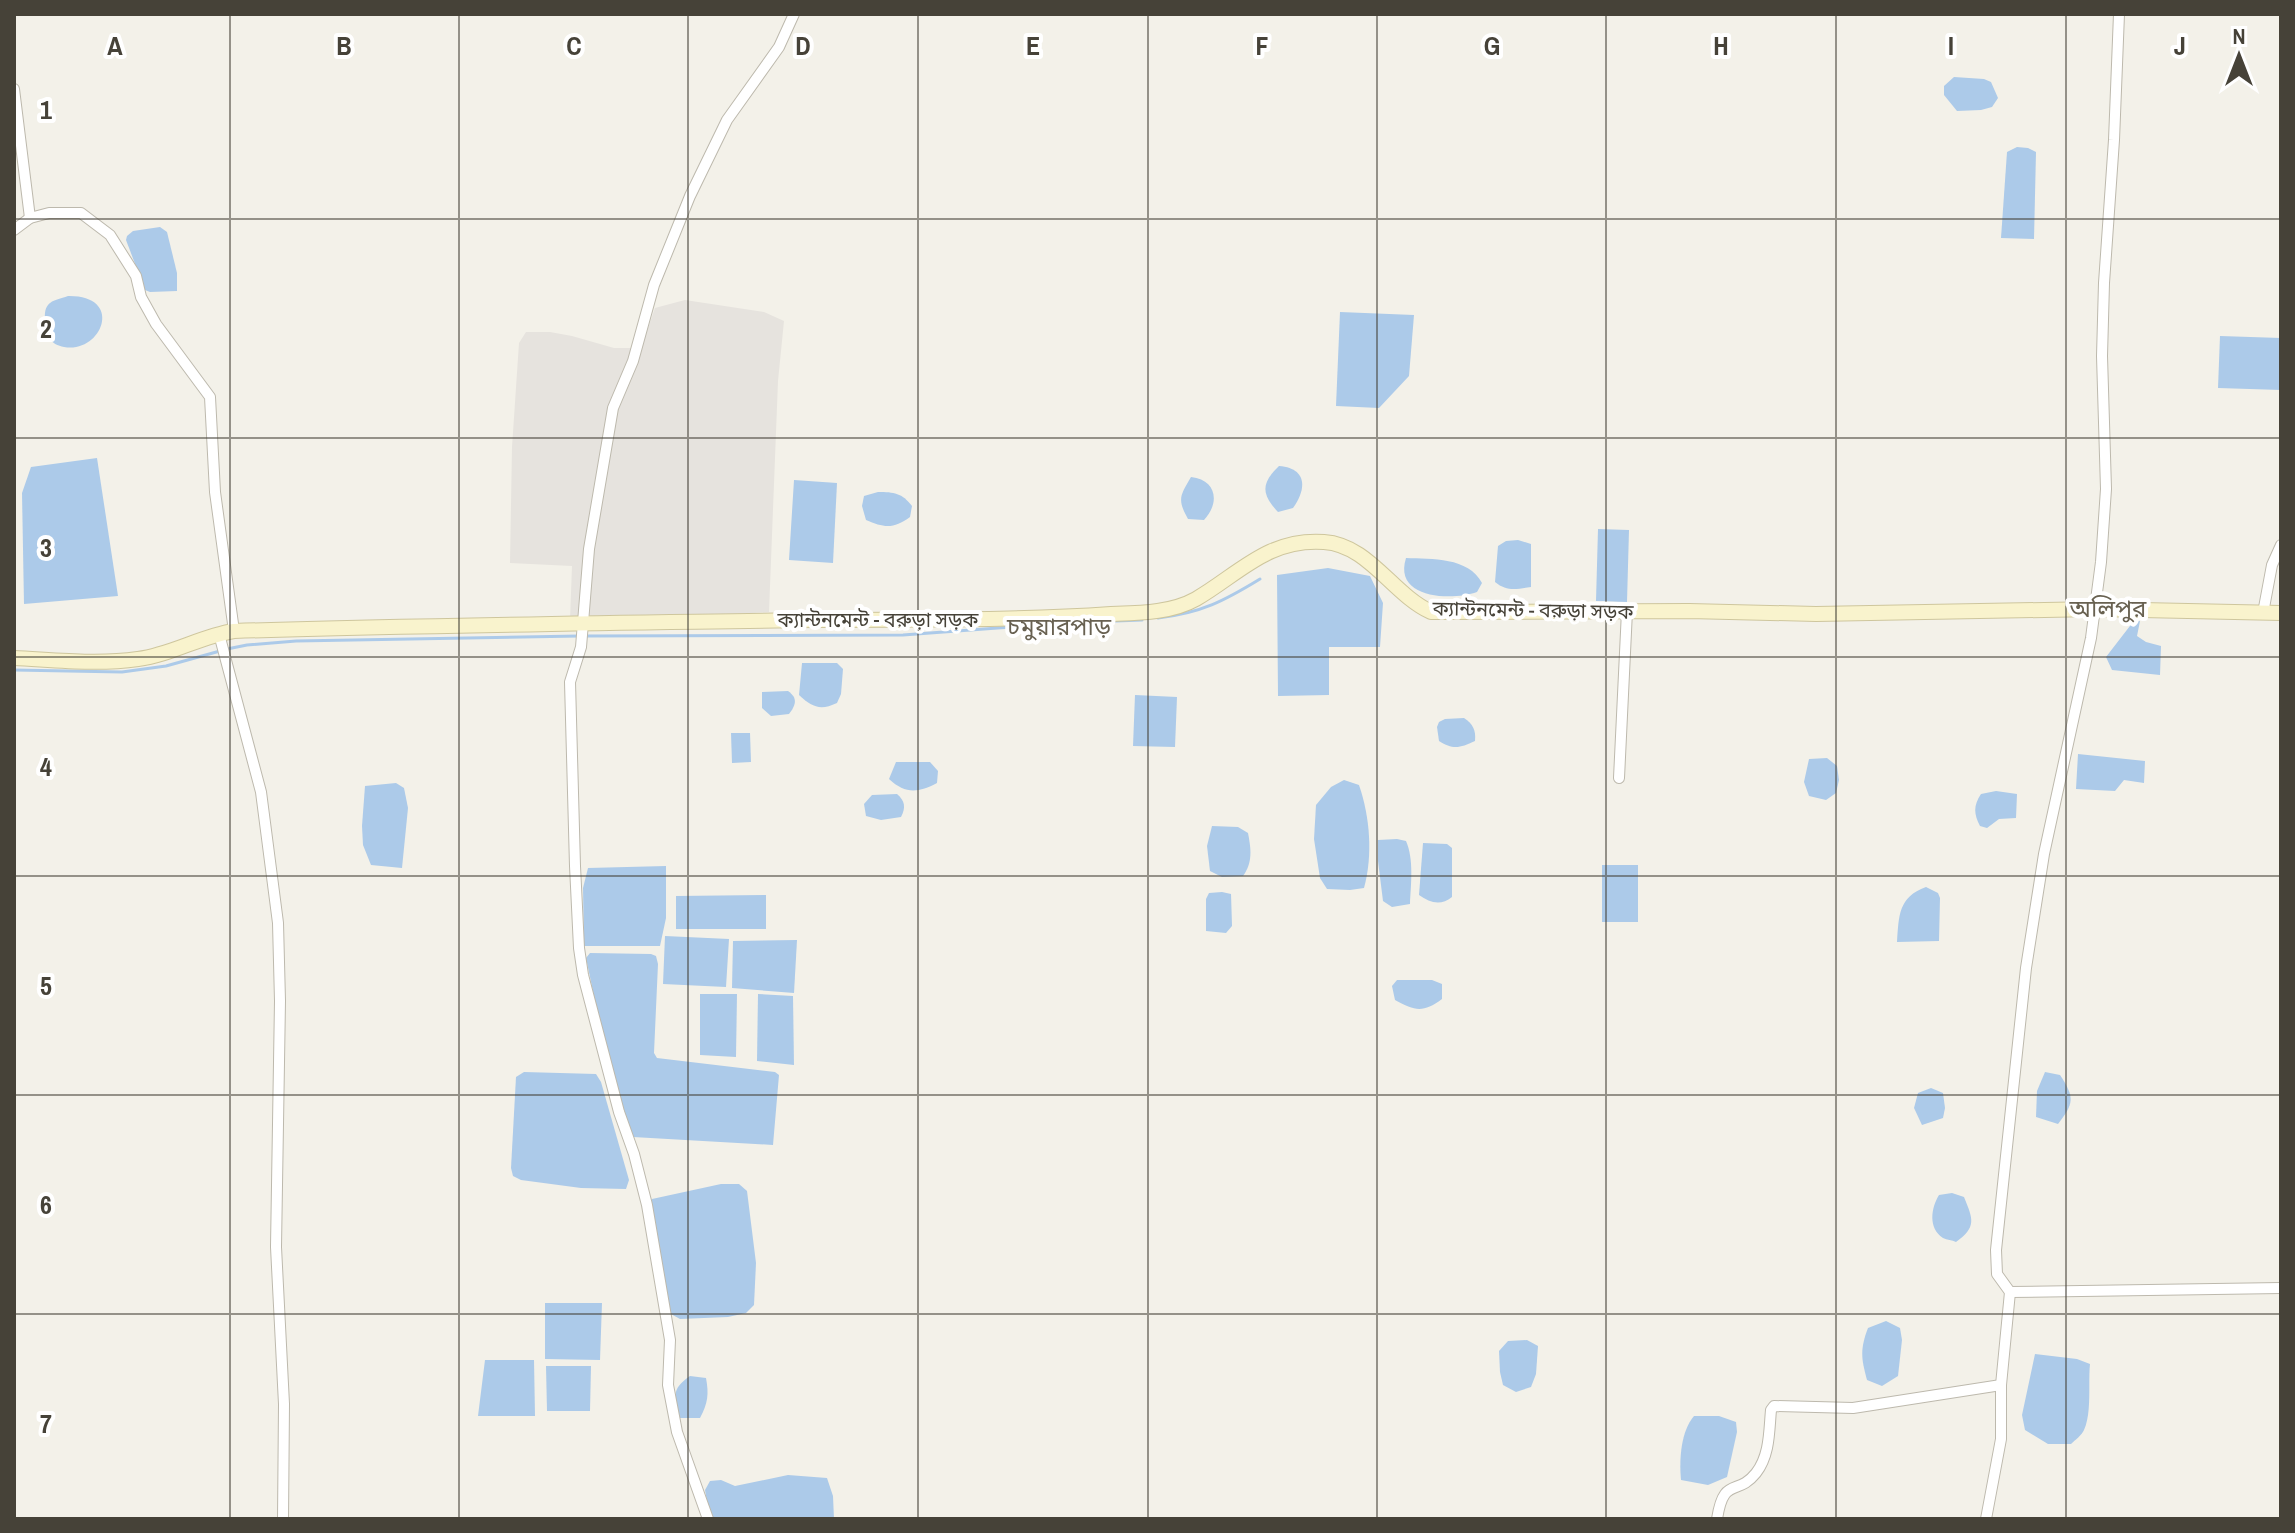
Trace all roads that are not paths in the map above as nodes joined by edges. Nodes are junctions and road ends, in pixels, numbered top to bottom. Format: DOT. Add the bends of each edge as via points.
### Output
graph roads {
  1 [pos="794,14"];
  2 [pos="2119,14"];
  3 [pos="14,89"];
  4 [pos="30,218"];
  5 [pos="14,230"];
  6 [pos="2281,545"];
  7 [pos="2095,609"];
  8 [pos="1627,611"];
  9 [pos="2263,613"];
  10 [pos="2281,613"];
  11 [pos="584,625"];
  12 [pos="226,632"];
  13 [pos="14,658"];
  14 [pos="1619,778"];
  15 [pos="2281,1288"];
  16 [pos="2010,1292"];
  17 [pos="2001,1385"];
  18 [pos="283,1519"];
  19 [pos="708,1519"];
  20 [pos="1717,1519"];
  21 [pos="1986,1519"];
  1 -- 11 [label="street" via="779,47 727,120 654,285 633,361 613,408 589,549"];
  2 -- 7 [label="street" via="2102,356 2106,489"];
  3 -- 4 [label="street"];
  4 -- 5 [label="street"];
  4 -- 12 [label="street" via="81,213 110,235 136,276 156,324 210,397"];
  6 -- 9 [label="street"];
  7 -- 8 [label="main road, ক্যান্টনমেন্ট - বরুড়া সড়ক"];
  7 -- 9 [label="main road, ক্যান্টনমেন্ট - বরুড়া সড়ক"];
  7 -- 16 [label="street" via="2026,968 1996,1250 1997,1274"];
  8 -- 11 [label="main road, ক্যান্টনমেন্ট - বরুড়া সড়ক" via="1431,612 1358,553 1325,542 1282,546 1170,609 979,620"];
  8 -- 14 [label="street"];
  9 -- 10 [label="main road, ক্যান্টনমেন্ট - বরুড়া সড়ক"];
  11 -- 12 [label="main road, ক্যান্টনমেন্ট - বরুড়া সড়ক"];
  11 -- 19 [label="street" via="570,682 579,948 647,1205 670,1340 668,1385 677,1432"];
  12 -- 13 [label="main road, ক্যান্টনমেন্ট - বরুড়া সড়ক" via="141,659"];
  12 -- 18 [label="street" via="225,658 261,792 278,923 276,1247"];
  15 -- 16 [label="street"];
  16 -- 17 [label="street"];
  17 -- 20 [label="street" via="1853,1408 1774,1406 1759,1470 1725,1492"];
  17 -- 21 [label="street" via="2001,1439"];
}
